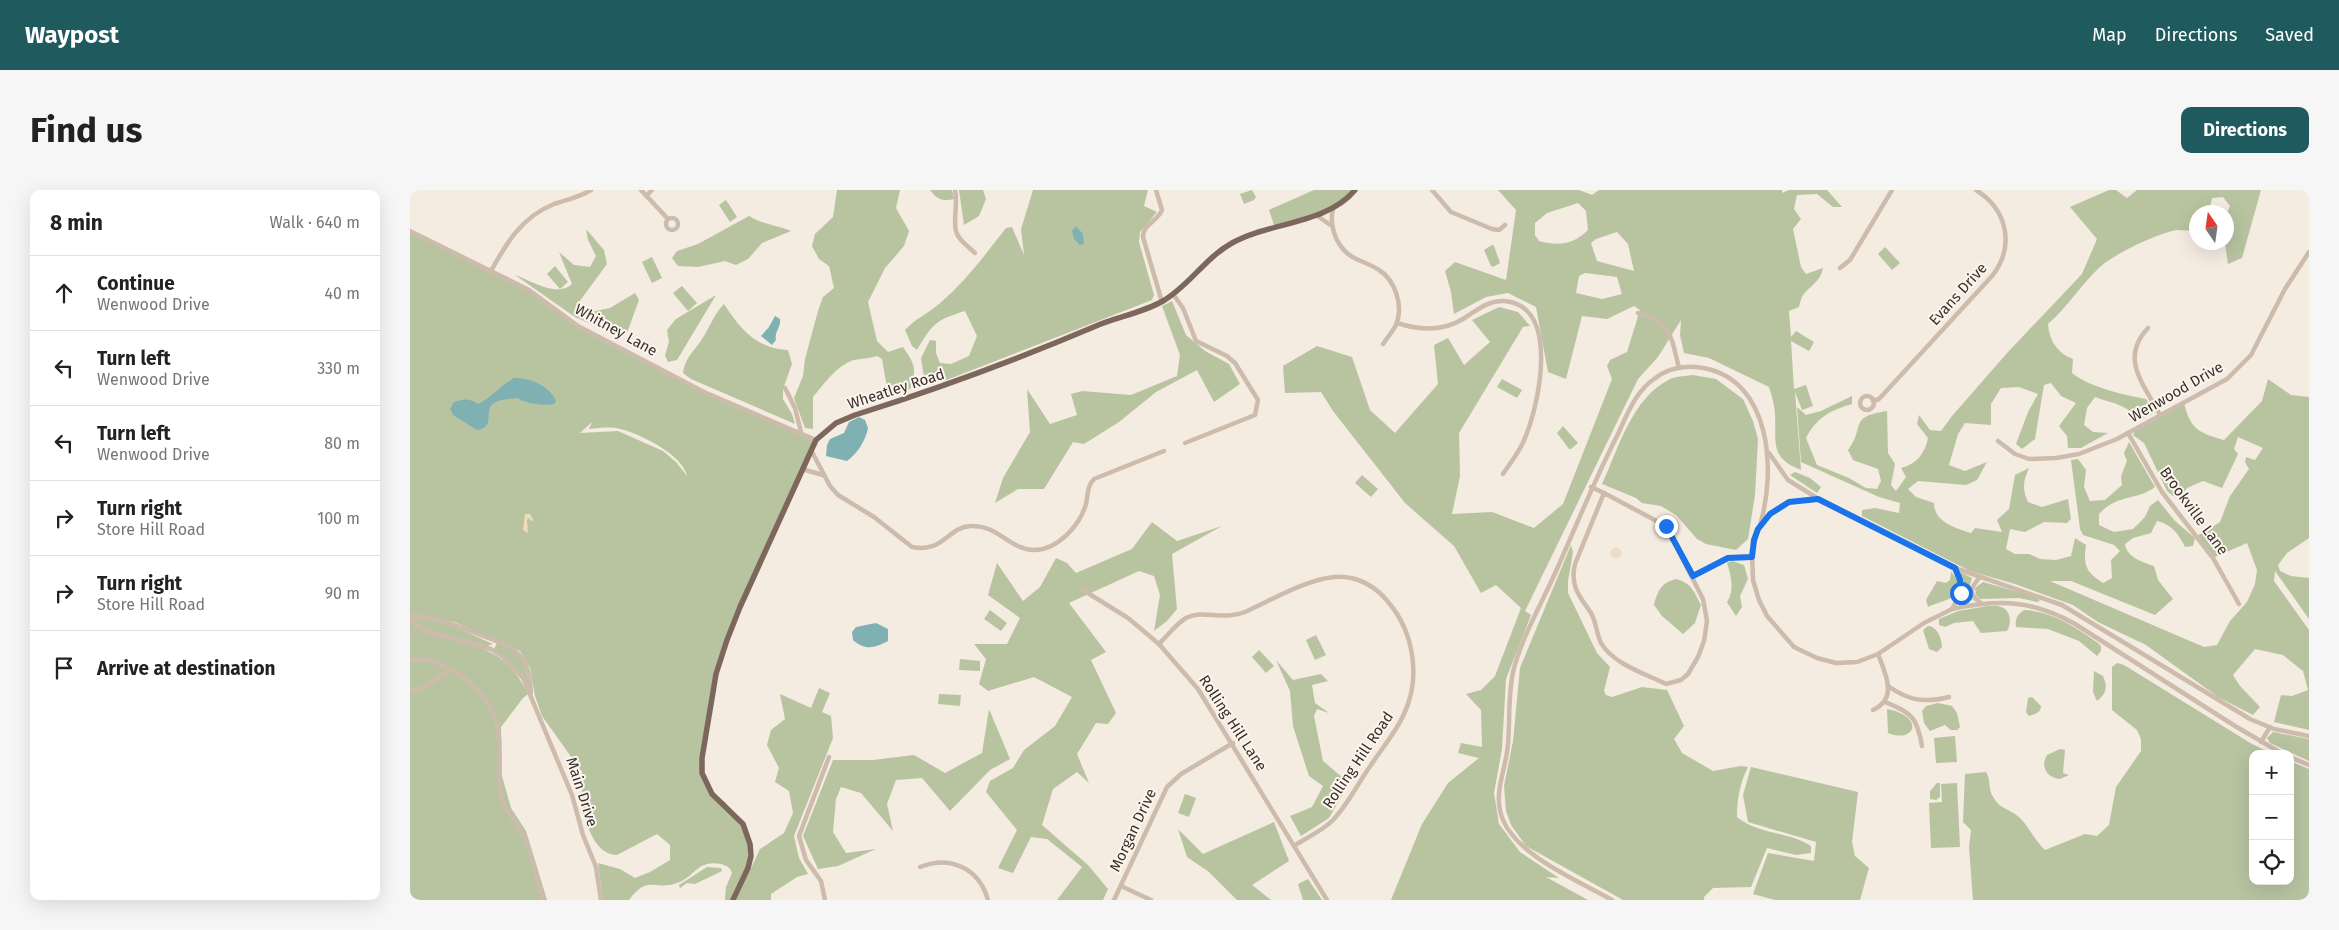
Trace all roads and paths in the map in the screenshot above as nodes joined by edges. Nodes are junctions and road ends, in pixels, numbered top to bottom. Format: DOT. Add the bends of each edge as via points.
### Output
graph roads {
  1 [pos="591,190"];
  2 [pos="640,190"];
  3 [pos="652,190"];
  4 [pos="955,190"];
  5 [pos="1156,190"];
  6 [pos="1355,190"];
  7 [pos="1432,190"];
  8 [pos="1892,190"];
  9 [pos="1976,190"];
  10 [pos="646,196"];
  11 [pos="1333,208"];
  12 [pos="1316,215"];
  13 [pos="668,219"];
  14 [pos="1505,225"];
  15 [pos="1332,226"];
  16 [pos="410,231"];
  17 [pos="2309,252"];
  18 [pos="975,253"];
  19 [pos="1840,268"];
  20 [pos="491,271"];
  21 [pos="1173,294"];
  22 [pos="1162,302"];
  23 [pos="1638,313"];
  24 [pos="1397,323"];
  25 [pos="2148,328"];
  26 [pos="1382,344"];
  27 [pos="1679,368"];
  28 [pos="785,388"];
  29 [pos="1873,401"];
  30 [pos="2160,415"];
  31 [pos="801,432"];
  32 [pos="2128,433"];
  33 [pos="816,440"];
  34 [pos="1998,441"];
  35 [pos="1185,442"];
  36 [pos="811,450"];
  37 [pos="1164,451"];
  38 [pos="1768,452"];
  39 [pos="802,469"];
  40 [pos="1503,474"];
  41 [pos="823,475"];
  42 [pos="1591,487"];
  43 [pos="1604,493"];
  44 [pos="1818,499"];
  45 [pos="1758,529"];
  46 [pos="1752,557"];
  47 [pos="1955,568"];
  48 [pos="1693,576"];
  49 [pos="1980,577"];
  50 [pos="1084,590"];
  51 [pos="1981,603"];
  52 [pos="2239,604"];
  53 [pos="1952,609"];
  54 [pos="410,614"];
  55 [pos="410,620"];
  56 [pos="1159,644"];
  57 [pos="1878,654"];
  58 [pos="410,659"];
  59 [pos="450,670"];
  60 [pos="1888,686"];
  61 [pos="410,692"];
  62 [pos="531,694"];
  63 [pos="1950,697"];
  64 [pos="1885,702"];
  65 [pos="1873,710"];
  66 [pos="2270,727"];
  67 [pos="2309,736"];
  68 [pos="2261,742"];
  69 [pos="1232,743"];
  70 [pos="1922,746"];
  71 [pos="2276,750"];
  72 [pos="830,757"];
  73 [pos="2294,759"];
  74 [pos="2309,765"];
  75 [pos="1294,846"];
  76 [pos="920,867"];
  77 [pos="1121,886"];
  78 [pos="544,900"];
  79 [pos="601,900"];
  80 [pos="732,900"];
  81 [pos="824,900"];
  82 [pos="988,900"];
  83 [pos="1114,900"];
  84 [pos="1151,900"];
  85 [pos="1327,900"];
  86 [pos="1612,900"];
  1 -- 20 [label="street" via="547,207 525,221 509,239"];
  2 -- 10 [label="street"];
  3 -- 10 [label="street"];
  4 -- 18 [label="street" via="956,231"];
  5 -- 22 [label="street" via="1162,210 1144,229 1143,237"];
  6 -- 11 [label="main road, Wheatley Road"];
  7 -- 14 [label="street" via="1456,215 1496,230"];
  8 -- 19 [label="street" via="1850,260"];
  9 -- 29 [label="street, Evans Drive" via="1994,204 2004,223 2006,242 2002,261 1950,322 1879,399"];
  10 -- 13 [label="street"];
  11 -- 12 [label="main road, Wheatley Road"];
  11 -- 15 [label="street"];
  12 -- 15 [label="street"];
  12 -- 21 [label="main road, Wheatley Road" via="1233,242"];
  15 -- 24 [label="street" via="1346,253 1379,270 1390,281 1398,299"];
  16 -- 20 [label="street, Whitney Lane"];
  17 -- 30 [label="street, Wenwood Drive" via="2244,363 2227,378"];
  20 -- 31 [label="street, Whitney Lane" via="529,290 568,319 606,341 704,392"];
  21 -- 22 [label="main road, Wheatley Road"];
  21 -- 35 [label="street" via="1183,308 1196,341 1235,363 1258,400 1255,415"];
  22 -- 33 [label="main road, Wheatley Road" via="976,375 855,414 836,423"];
  23 -- 27 [label="street" via="1657,319 1665,326 1670,333"];
  24 -- 26 [label="street"];
  24 -- 40 [label="street" via="1418,329 1440,328 1458,322 1485,305 1503,301 1518,306 1531,317 1540,347 1540,388 1526,437"];
  25 -- 30 [label="street" via="2135,344 2134,363"];
  27 -- 38 [label="street" via="1710,369 1741,388 1754,407"];
  27 -- 42 [label="street" via="1658,376 1637,395"];
  28 -- 31 [label="street" via="795,408"];
  30 -- 32 [label="street, Wenwood Drive"];
  31 -- 33 [label="street, Whitney Lane"];
  32 -- 34 [label="street, Wenwood Drive" via="2079,454 2040,460 2022,458"];
  32 -- 52 [label="street, Brookville Lane" via="2162,492 2213,558"];
  33 -- 36 [label="main road, Wheatley Road"];
  36 -- 39 [label="main road, Wheatley Road"];
  36 -- 41 [label="street"];
  37 -- 41 [label="street" via="1094,479 1075,526 1055,544 1038,550 1025,549 992,529 978,526 962,528 935,546 912,547 874,516 838,495"];
  38 -- 44 [label="street" via="1788,480"];
  38 -- 45 [label="street" via="1768,493"];
  39 -- 41 [label="street"];
  39 -- 80 [label="main road, Wheatley Road" via="727,640 716,674 702,758 702,773 707,787 737,817 749,836 751,856"];
  42 -- 43 [label="street"];
  42 -- 86 [label="street" via="1514,670 1508,745 1499,800 1504,821 1523,848"];
  43 -- 48 [label="street" via="1666,526"];
  43 -- 48 [label="street" via="1573,575 1576,592 1590,610 1601,642 1611,655 1666,684 1681,680 1688,674 1704,641 1707,621 1705,604"];
  44 -- 45 [label="street" via="1789,502 1770,514"];
  44 -- 47 [label="street"];
  45 -- 46 [label="street"];
  46 -- 48 [label="street" via="1728,558"];
  46 -- 57 [label="street" via="1753,580 1762,606 1794,647 1836,663 1857,662"];
  47 -- 49 [label="street"];
  47 -- 53 [label="street" via="1961,593"];
  49 -- 51 [label="street" via="1971,591"];
  49 -- 66 [label="street" via="2062,605 2233,710"];
  50 -- 56 [label="street, Rolling Hill Lane" via="1128,618"];
  51 -- 53 [label="street"];
  51 -- 68 [label="street" via="2018,603 2062,616"];
  53 -- 57 [label="street" via="1924,623"];
  54 -- 62 [label="street, Main Drive" via="444,621 514,649 528,668"];
  55 -- 62 [label="street, Main Drive" via="434,634 491,649 523,678"];
  56 -- 69 [label="street, Rolling Hill Lane" via="1198,689"];
  56 -- 75 [label="street, Rolling Hill Road" via="1180,622 1191,616 1230,616 1314,582 1335,577 1366,583 1395,609 1412,658 1412,684 1404,714 1332,821"];
  57 -- 60 [label="street"];
  58 -- 59 [label="street" via="435,662"];
  59 -- 61 [label="street" via="427,686"];
  59 -- 78 [label="street" via="478,691 495,718 502,800 525,838"];
  60 -- 63 [label="street" via="1924,702"];
  60 -- 64 [label="street"];
  62 -- 79 [label="street, Main Drive" via="572,795 582,835 596,867"];
  64 -- 65 [label="street"];
  64 -- 70 [label="street" via="1910,714 1916,721"];
  66 -- 67 [label="street"];
  66 -- 68 [label="street"];
  68 -- 71 [label="street"];
  69 -- 75 [label="street, Rolling Hill Lane"];
  69 -- 77 [label="street, Morgan Drive" via="1181,774 1168,787"];
  72 -- 81 [label="street" via="799,836 806,860 821,881"];
  73 -- 74 [label="street"];
  75 -- 85 [label="street, Rolling Hill Lane"];
  76 -- 82 [label="street" via="943,862 962,867 979,880"];
  77 -- 83 [label="street, Morgan Drive"];
  77 -- 84 [label="street"];
}
